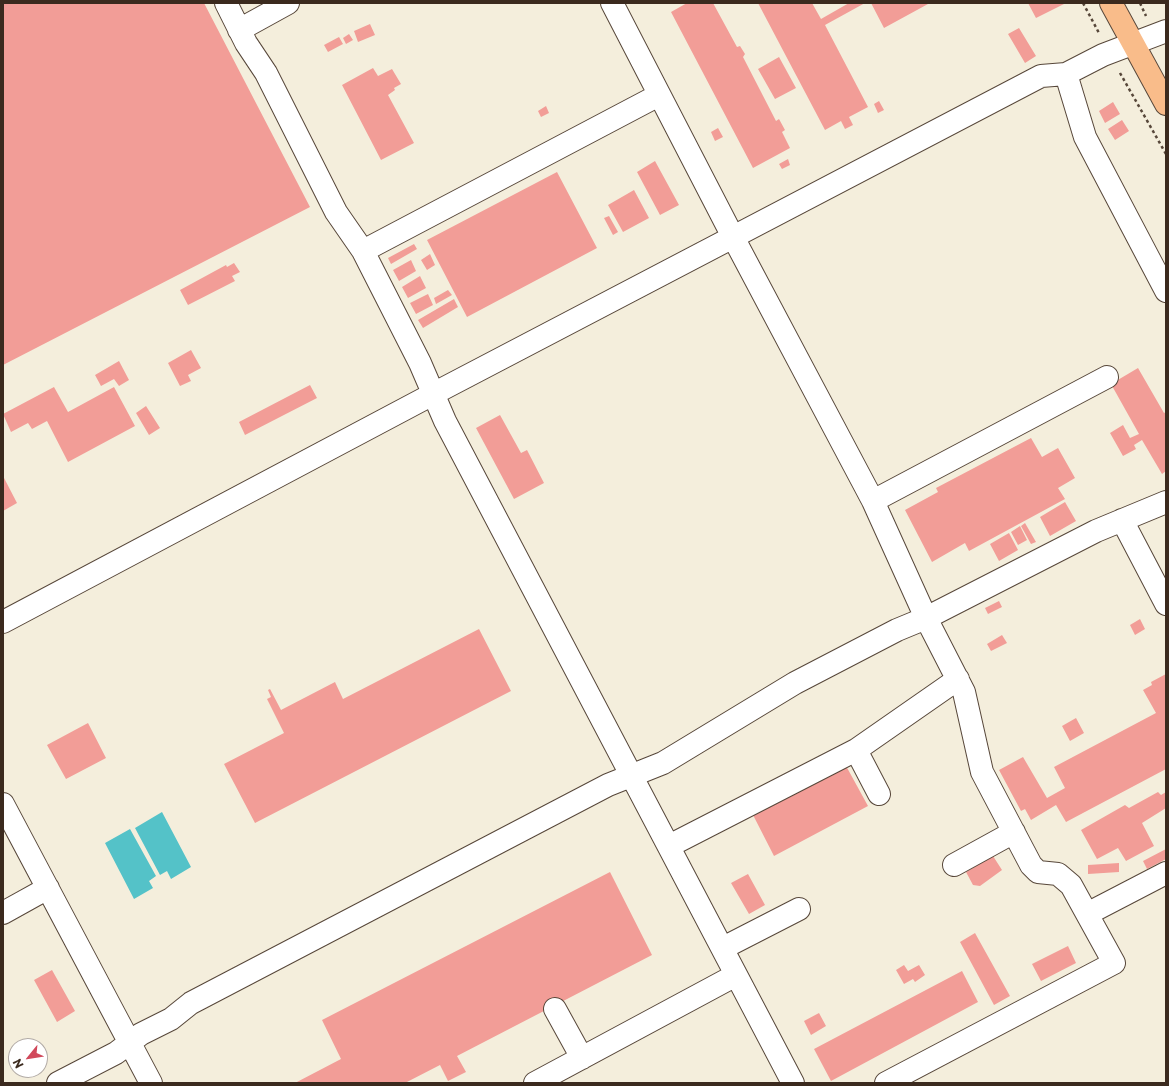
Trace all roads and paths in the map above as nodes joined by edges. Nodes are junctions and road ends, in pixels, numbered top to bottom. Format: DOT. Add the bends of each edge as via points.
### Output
graph roads {
  1 [pos="226,3"];
  2 [pos="288,3"];
  3 [pos="612,3"];
  4 [pos="1083,3"];
  5 [pos="1111,3"];
  6 [pos="239,30"];
  7 [pos="1166,30"];
  8 [pos="1101,38"];
  9 [pos="1132,44"];
  10 [pos="1118,70"];
  11 [pos="1066,74"];
  12 [pos="659,95"];
  13 [pos="1166,104"];
  14 [pos="1166,154"];
  15 [pos="733,237"];
  16 [pos="362,251"];
  17 [pos="1166,291"];
  18 [pos="1107,377"];
  19 [pos="433,394"];
  20 [pos="872,501"];
  21 [pos="1166,502"];
  22 [pos="1122,520"];
  23 [pos="1166,604"];
  24 [pos="926,618"];
  25 [pos="3,622"];
  26 [pos="958,679"];
  27 [pos="856,750"];
  28 [pos="632,775"];
  29 [pos="879,794"];
  30 [pos="3,804"];
  31 [pos="1014,832"];
  32 [pos="669,846"];
  33 [pos="954,865"];
  34 [pos="1166,873"];
  35 [pos="48,888"];
  36 [pos="799,909"];
  37 [pos="3,913"];
  38 [pos="1087,914"];
  39 [pos="723,948"];
  40 [pos="736,975"];
  41 [pos="555,1009"];
  42 [pos="130,1043"];
  43 [pos="582,1058"];
  44 [pos="562,1077"];
  45 [pos="58,1083"];
  46 [pos="152,1083"];
  47 [pos="535,1083"];
  48 [pos="793,1083"];
  49 [pos="886,1083"];
  1 -- 6 [label="street"];
  2 -- 6 [label="street"];
  3 -- 12 [label="street"];
  4 -- 8 [label="path"];
  5 -- 9 [label="main road"];
  6 -- 16 [label="street" via="266,73 336,212"];
  7 -- 9 [label="street"];
  9 -- 11 [label="street" via="1102,55"];
  9 -- 13 [label="main road"];
  10 -- 14 [label="path"];
  11 -- 15 [label="street" via="1041,76"];
  11 -- 17 [label="street" via="1085,137"];
  12 -- 15 [label="street"];
  12 -- 16 [label="street"];
  15 -- 19 [label="street"];
  15 -- 20 [label="street"];
  16 -- 19 [label="street" via="420,363"];
  18 -- 20 [label="street"];
  19 -- 25 [label="street"];
  19 -- 28 [label="street"];
  20 -- 24 [label="street"];
  21 -- 22 [label="street"];
  22 -- 23 [label="street"];
  22 -- 24 [label="street" via="1096,530"];
  24 -- 26 [label="street"];
  24 -- 28 [label="street" via="897,630 795,683 663,763"];
  26 -- 27 [label="street"];
  26 -- 31 [label="street" via="964,692 982,772"];
  27 -- 29 [label="street"];
  27 -- 32 [label="street"];
  28 -- 32 [label="street"];
  28 -- 42 [label="street" via="608,785 190,1003 171,1019"];
  30 -- 35 [label="street"];
  31 -- 33 [label="street"];
  31 -- 38 [label="street" via="1038,872 1058,874 1065,879"];
  32 -- 39 [label="street"];
  34 -- 38 [label="street"];
  35 -- 37 [label="street"];
  35 -- 42 [label="street"];
  36 -- 39 [label="street"];
  38 -- 49 [label="street" via="1114,963"];
  39 -- 40 [label="street"];
  40 -- 43 [label="street"];
  40 -- 48 [label="street"];
  41 -- 43 [label="street"];
  42 -- 45 [label="street"];
  42 -- 46 [label="street"];
  43 -- 44 [label="street"];
  44 -- 47 [label="street"];
}
